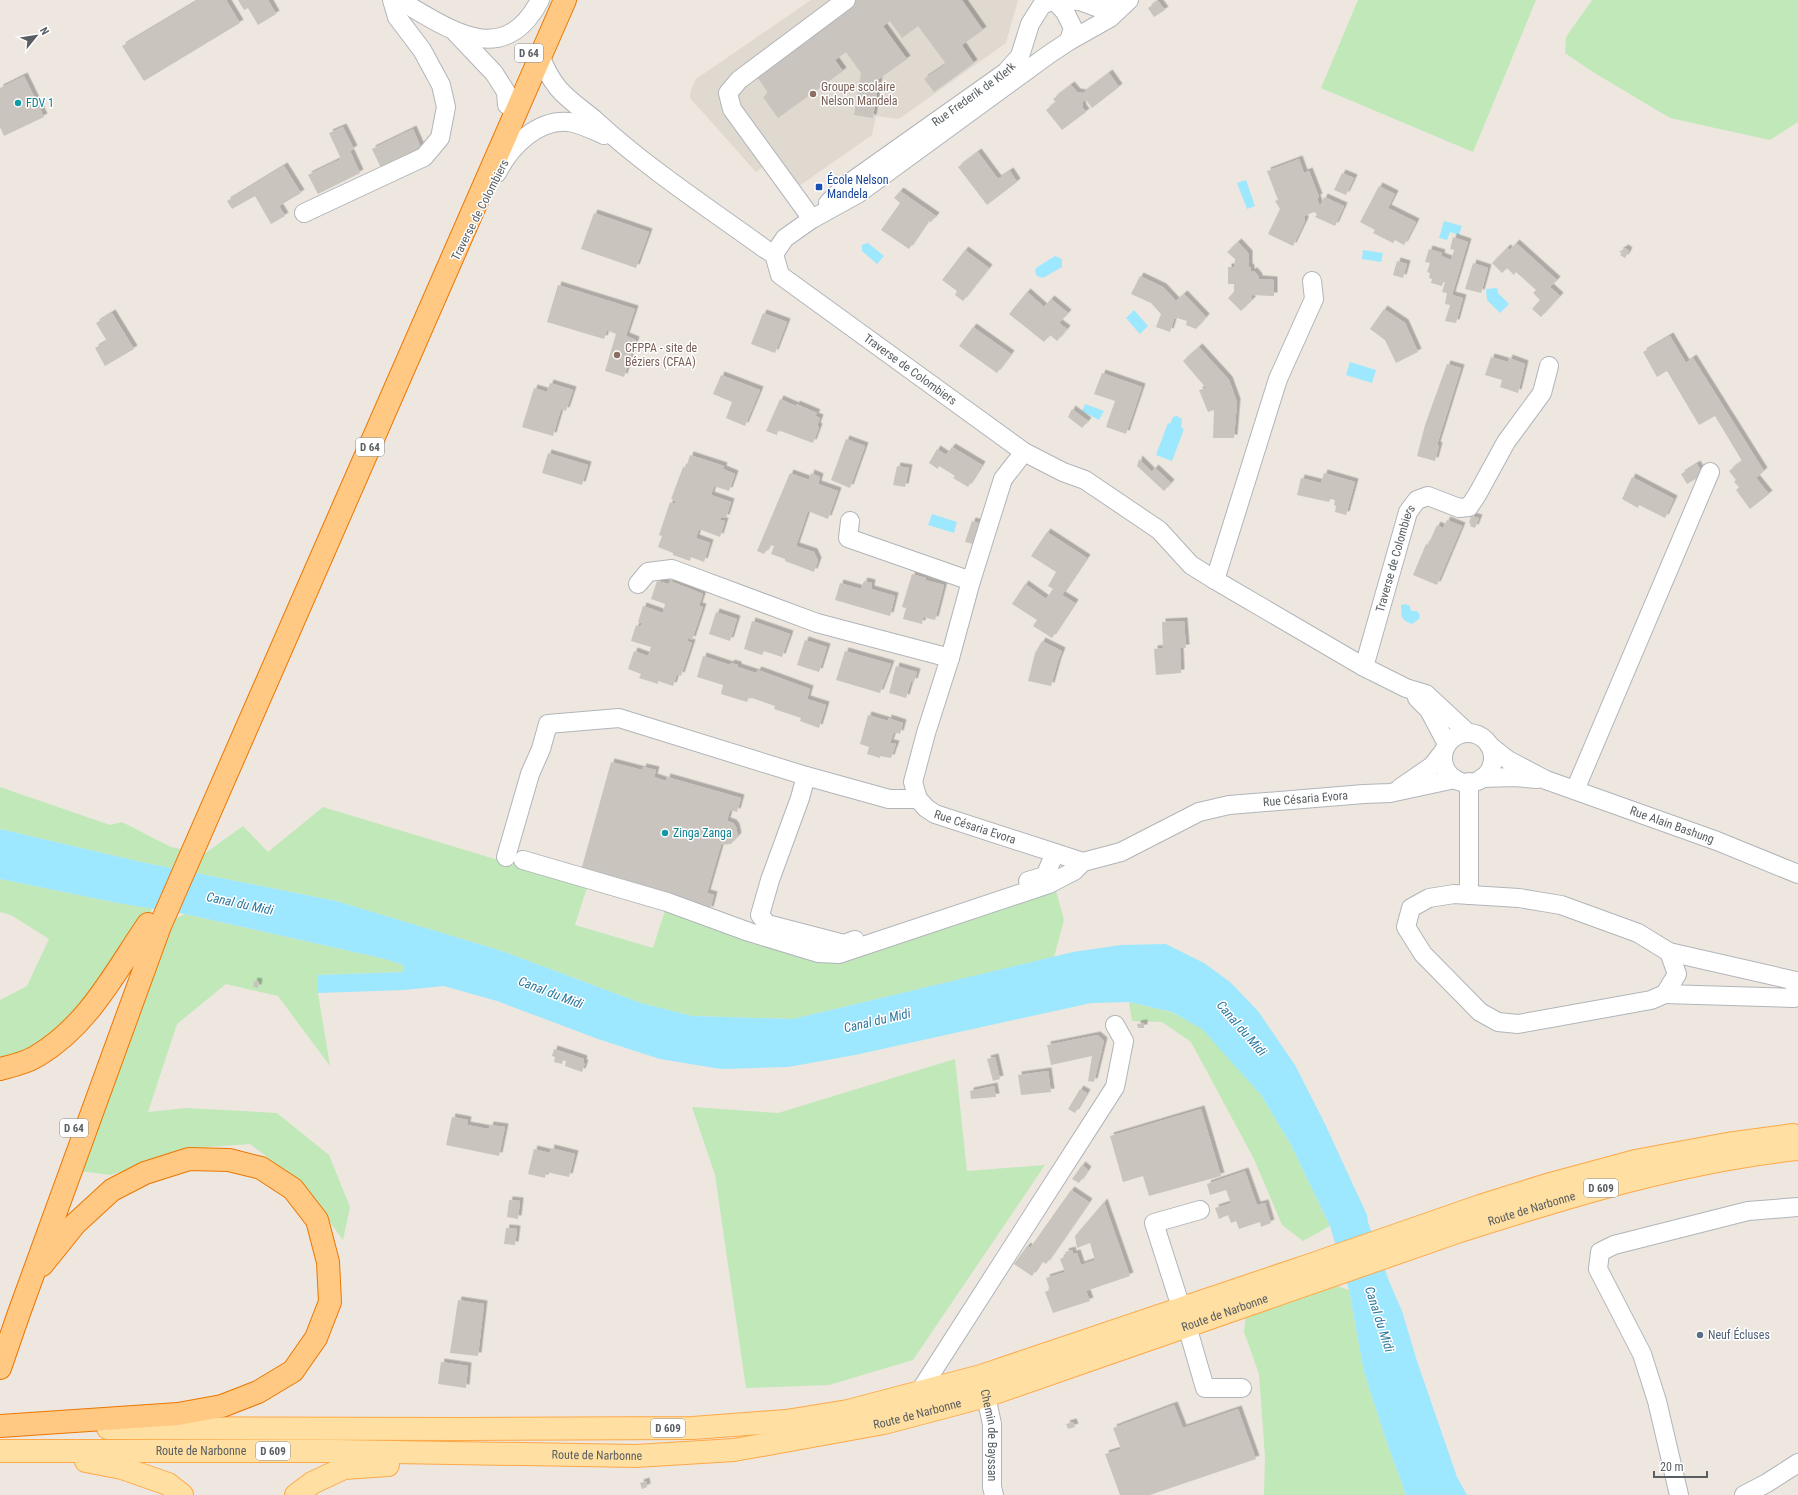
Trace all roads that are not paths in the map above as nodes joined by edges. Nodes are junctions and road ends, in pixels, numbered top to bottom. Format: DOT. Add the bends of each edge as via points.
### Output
graph roads {
  1 [pos="392,0"];
  2 [pos="399,0"];
  3 [pos="540,0"];
  4 [pos="552,0"];
  5 [pos="565,0"];
  6 [pos="846,0"];
  7 [pos="1054,0"];
  8 [pos="1128,0"];
  9 [pos="456,33"];
  10 [pos="1069,41"];
  11 [pos="541,56"];
  12 [pos="507,105"];
  13 [pos="620,144"];
  14 [pos="304,213"];
  15 [pos="812,219"];
  16 [pos="774,254"];
  17 [pos="1312,281"];
  18 [pos="427,316"];
  19 [pos="1549,366"];
  20 [pos="1024,452"];
  21 [pos="1710,472"];
  22 [pos="850,521"];
  23 [pos="1215,580"];
  24 [pos="971,581"];
  25 [pos="638,584"];
  26 [pos="950,658"];
  27 [pos="1364,667"];
  28 [pos="1406,688"];
  29 [pos="1468,733"];
  30 [pos="1489,745"];
  31 [pos="1445,748"];
  32 [pos="806,776"];
  33 [pos="1469,780"];
  34 [pos="1546,780"];
  35 [pos="1575,790"];
  36 [pos="1390,793"];
  37 [pos="918,799"];
  38 [pos="193,837"];
  39 [pos="1055,853"];
  40 [pos="506,857"];
  41 [pos="523,860"];
  42 [pos="1084,862"];
  43 [pos="1798,874"];
  44 [pos="1468,895"];
  45 [pos="154,925"];
  46 [pos="1669,952"];
  47 [pos="1665,994"];
  48 [pos="1115,1025"];
  49 [pos="0,1069"];
  50 [pos="1798,1134"];
  51 [pos="1798,1149"];
  52 [pos="1798,1207"];
  53 [pos="1200,1210"];
  54 [pos="1406,1241"];
  55 [pos="18,1313"];
  56 [pos="1184,1317"];
  57 [pos="0,1332"];
  58 [pos="0,1368"];
  59 [pos="984,1386"];
  60 [pos="1242,1388"];
  61 [pos="918,1394"];
  62 [pos="884,1423"];
  63 [pos="0,1427"];
  64 [pos="29,1451"];
  65 [pos="0,1452"];
  66 [pos="547,1455"];
  67 [pos="1798,1463"];
  68 [pos="182,1495"];
  69 [pos="296,1495"];
  70 [pos="994,1495"];
  71 [pos="1679,1495"];
  72 [pos="1744,1495"];
  1 -- 14 [label="street" via="397,17 422,50 441,85 446,107 440,138 424,157"];
  2 -- 9 [label="street"];
  3 -- 9 [label="street" via="519,29 500,38 480,40"];
  4 -- 12 [label="highway, D 64"];
  5 -- 11 [label="highway, D 64"];
  6 -- 15 [label="street" via="738,80 728,93 732,109"];
  7 -- 8 [label="street, Rue Frederik de Klerk" via="1080,1 1099,8"];
  7 -- 10 [label="street" via="1065,12 1073,28"];
  7 -- 15 [label="street, Rue Frederik de Klerk" via="1042,6 1030,24 1020,56 1006,72 846,186"];
  8 -- 10 [label="street, Rue Frederik de Klerk" via="1110,18"];
  9 -- 12 [label="street" via="494,73 506,92"];
  10 -- 15 [label="street, Rue Frederik de Klerk" via="859,193"];
  11 -- 13 [label="street, Traverse de Colombiers" via="543,64 558,87"];
  11 -- 18 [label="highway, D 64"];
  12 -- 38 [label="highway, D 64"];
  13 -- 16 [label="street, Traverse de Colombiers"];
  13 -- 18 [label="street, Traverse de Colombiers" via="590,128 568,122 544,125 525,137 504,159"];
  15 -- 16 [label="street, Rue Frederik de Klerk" via="785,238"];
  16 -- 20 [label="street, Traverse de Colombiers" via="780,275"];
  17 -- 23 [label="street" via="1314,299 1278,378"];
  18 -- 38 [label="highway, D 64"];
  19 -- 27 [label="street, Traverse de Colombiers" via="1542,393 1506,442 1469,506 1459,508 1428,496 1417,500 1408,512"];
  20 -- 23 [label="street, Traverse de Colombiers" via="1091,484 1159,530 1191,565"];
  20 -- 24 [label="street" via="1004,479"];
  21 -- 35 [label="street"];
  22 -- 24 [label="street" via="848,538"];
  23 -- 27 [label="street, Traverse de Colombiers"];
  24 -- 26 [label="street"];
  25 -- 26 [label="street" via="648,572 672,569 817,623"];
  26 -- 37 [label="street" via="913,782"];
  27 -- 28 [label="street, Traverse de Colombiers"];
  28 -- 29 [label="street, Traverse de Colombiers" via="1426,694"];
  28 -- 31 [label="street, Traverse de Colombiers" via="1429,710"];
  29 -- 30 [label="street" via="1480,736"];
  29 -- 31 [label="street" via="1453,738"];
  30 -- 33 [label="street" via="1492,752 1491,766"];
  30 -- 34 [label="street, Rue Alain Bashung" via="1508,760"];
  31 -- 33 [label="street" via="1445,768"];
  31 -- 36 [label="street, Rue Césaria Evora" via="1432,766"];
  32 -- 37 [label="street" via="889,799"];
  32 -- 39 [label="street" via="760,915 767,924 844,944 982,894 1045,876"];
  32 -- 40 [label="street" via="619,718 548,724 530,774"];
  33 -- 34 [label="street, Rue Alain Bashung" via="1514,777"];
  33 -- 36 [label="street, Rue Césaria Evora"];
  33 -- 44 [label="street"];
  34 -- 35 [label="street, Rue Alain Bashung"];
  35 -- 43 [label="street, Rue Alain Bashung" via="1717,841"];
  36 -- 42 [label="street, Rue Césaria Evora" via="1222,806 1199,812 1121,852"];
  37 -- 39 [label="street, Rue Césaria Evora" via="935,814"];
  38 -- 45 [label="highway, D 64"];
  39 -- 42 [label="street, Rue Césaria Evora"];
  41 -- 42 [label="street" via="667,902 749,932 818,953 839,954 1049,884 1074,871"];
  44 -- 46 [label="street" via="1519,898 1561,905 1638,933"];
  44 -- 47 [label="street" via="1454,894 1428,898 1411,908 1406,927 1423,954 1480,1012 1498,1022 1518,1024 1651,1000"];
  45 -- 49 [label="highway" via="74,1027 37,1056"];
  45 -- 55 [label="highway, D 64"];
  45 -- 57 [label="highway, D 64"];
  46 -- 47 [label="street" via="1677,974"];
  46 -- 47 [label="street" via="1796,981 1794,998"];
  48 -- 61 [label="street" via="1124,1041 1115,1087"];
  50 -- 54 [label="main road, Route de Narbonne / D 609" via="1636,1161 1526,1191"];
  51 -- 54 [label="main road, Route de Narbonne / D 609" via="1730,1159 1639,1178"];
  52 -- 71 [label="street" via="1723,1217 1614,1245 1600,1252 1598,1269 1642,1354 1653,1388"];
  53 -- 56 [label="street" via="1154,1224"];
  54 -- 56 [label="main road, Route de Narbonne / D 609"];
  55 -- 58 [label="highway, D 64"];
  55 -- 63 [label="highway" via="42,1265 75,1224 112,1190 145,1173 189,1159 229,1160 261,1168 293,1189 317,1220 328,1262 330,1302 316,1338 293,1371 258,1392 222,1406 178,1414"];
  56 -- 59 [label="main road, Route de Narbonne / D 609"];
  56 -- 60 [label="street" via="1206,1388"];
  59 -- 61 [label="main road, Route de Narbonne / D 609"];
  59 -- 62 [label="main road, Route de Narbonne / D 609"];
  59 -- 70 [label="street, Chemin de Bayssan" via="992,1424"];
  61 -- 62 [label="street"];
  61 -- 63 [label="main road, Route de Narbonne / D 609" via="848,1411 794,1419 693,1428"];
  62 -- 66 [label="main road, Route de Narbonne / D 609" via="734,1450 636,1456"];
  64 -- 65 [label="main road, Route de Narbonne / D 609"];
  64 -- 66 [label="main road, Route de Narbonne / D 609"];
  64 -- 68 [label="main road" via="122,1468 168,1484"];
  66 -- 69 [label="main road" via="344,1468 312,1483"];
  67 -- 72 [label="street"];
}
